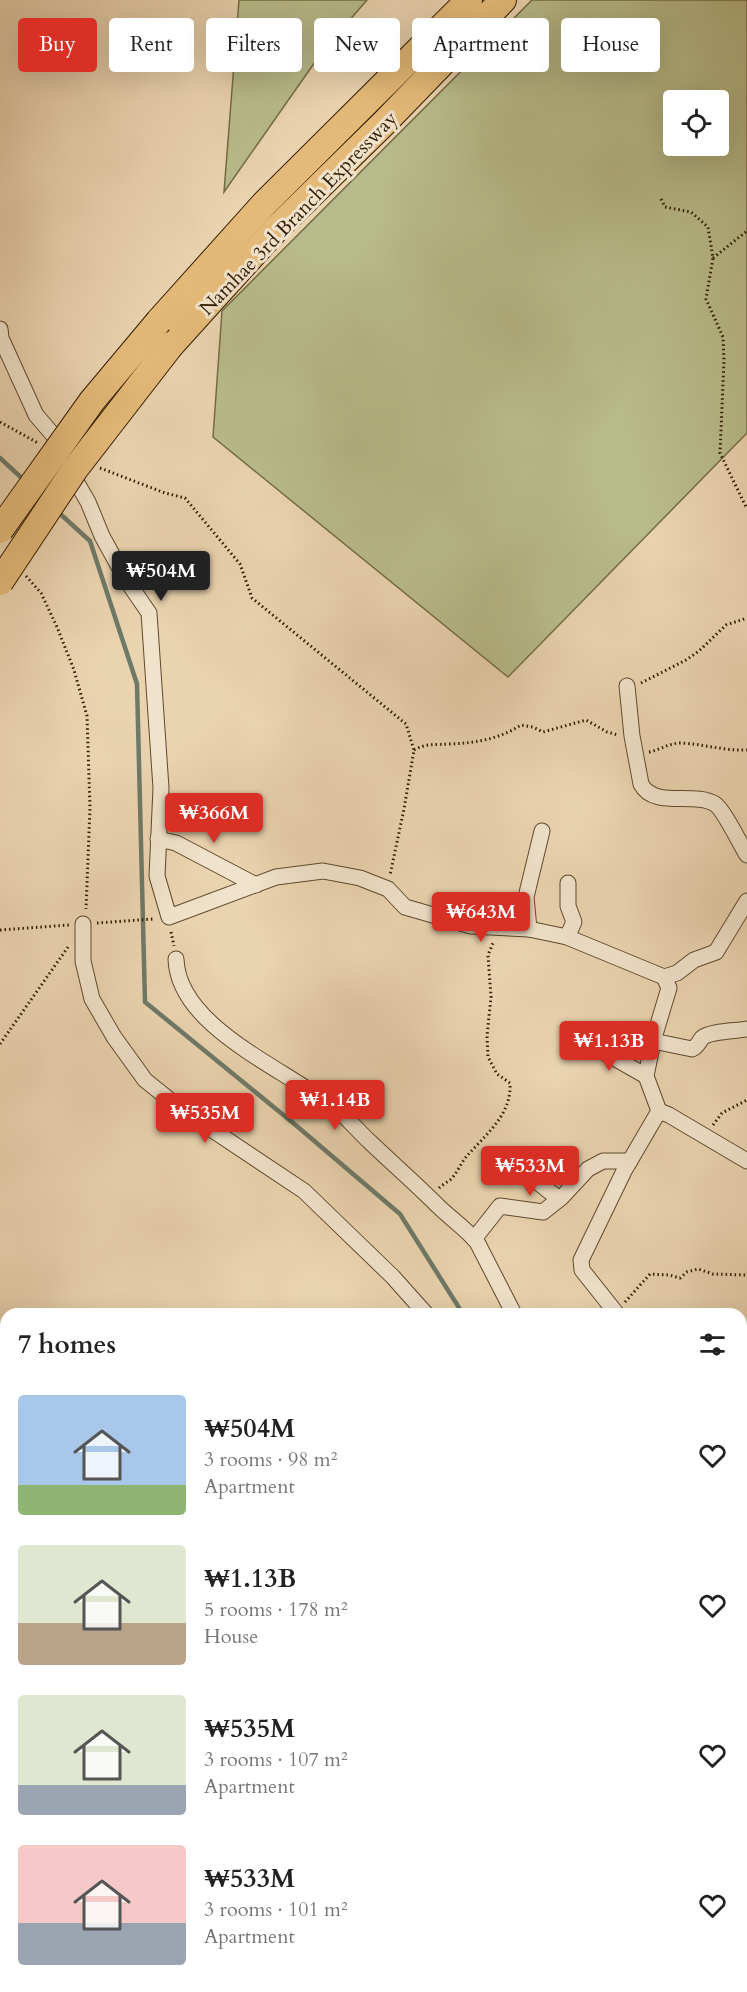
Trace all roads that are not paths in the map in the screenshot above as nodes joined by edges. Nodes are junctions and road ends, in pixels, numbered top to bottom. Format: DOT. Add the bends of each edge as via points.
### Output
graph roads {
  1 [pos="469,0"];
  2 [pos="503,0"];
  3 [pos="0,329"];
  4 [pos="0,530"];
  5 [pos="11,577"];
  6 [pos="627,686"];
  7 [pos="542,831"];
  8 [pos="158,839"];
  9 [pos="747,855"];
  10 [pos="568,883"];
  11 [pos="256,885"];
  12 [pos="747,901"];
  13 [pos="88,924"];
  14 [pos="529,929"];
  15 [pos="567,937"];
  16 [pos="176,959"];
  17 [pos="664,977"];
  18 [pos="747,1029"];
  19 [pos="653,1041"];
  20 [pos="586,1042"];
  21 [pos="646,1076"];
  22 [pos="659,1112"];
  23 [pos="630,1161"];
  24 [pos="747,1161"];
  25 [pos="521,1169"];
  26 [pos="560,1199"];
  27 [pos="474,1239"];
  28 [pos="421,1308"];
  29 [pos="511,1308"];
  30 [pos="612,1308"];
  1 -- 4 [label="highway, Namhae 3rd Branch Expressway, bridge" via="264,204 159,321 92,401"];
  2 -- 5 [label="highway, Namhae 3rd Branch Expressway, bridge" via="278,227 171,345 75,469"];
  3 -- 8 [label="street" via="36,415 72,457 78,483 102,536 148,612 161,788"];
  6 -- 9 [label="street" via="632,736 645,791 656,797 714,804"];
  7 -- 14 [label="street" via="526,897"];
  8 -- 11 [label="street" via="176,843"];
  8 -- 11 [label="street" via="157,876 169,917"];
  10 -- 15 [label="street" via="568,906 574,922"];
  11 -- 14 [label="street" via="276,877 323,871 360,878 388,889 405,907 471,926"];
  12 -- 17 [label="street" via="716,952"];
  13 -- 28 [label="street" via="83,961 92,999 145,1080 304,1191"];
  14 -- 15 [label="street"];
  15 -- 17 [label="street"];
  16 -- 27 [label="street" via="176,972 183,987 214,1029 340,1112"];
  17 -- 19 [label="street" via="669,988"];
  18 -- 19 [label="street" via="711,1034 692,1049"];
  19 -- 21 [label="street"];
  20 -- 21 [label="street"];
  21 -- 22 [label="street"];
  22 -- 23 [label="street"];
  22 -- 24 [label="street"];
  23 -- 26 [label="street" via="603,1161 588,1169"];
  23 -- 30 [label="street" via="581,1260 582,1270"];
  25 -- 26 [label="street"];
  26 -- 27 [label="street" via="543,1212 500,1206"];
  27 -- 29 [label="street"];
}
